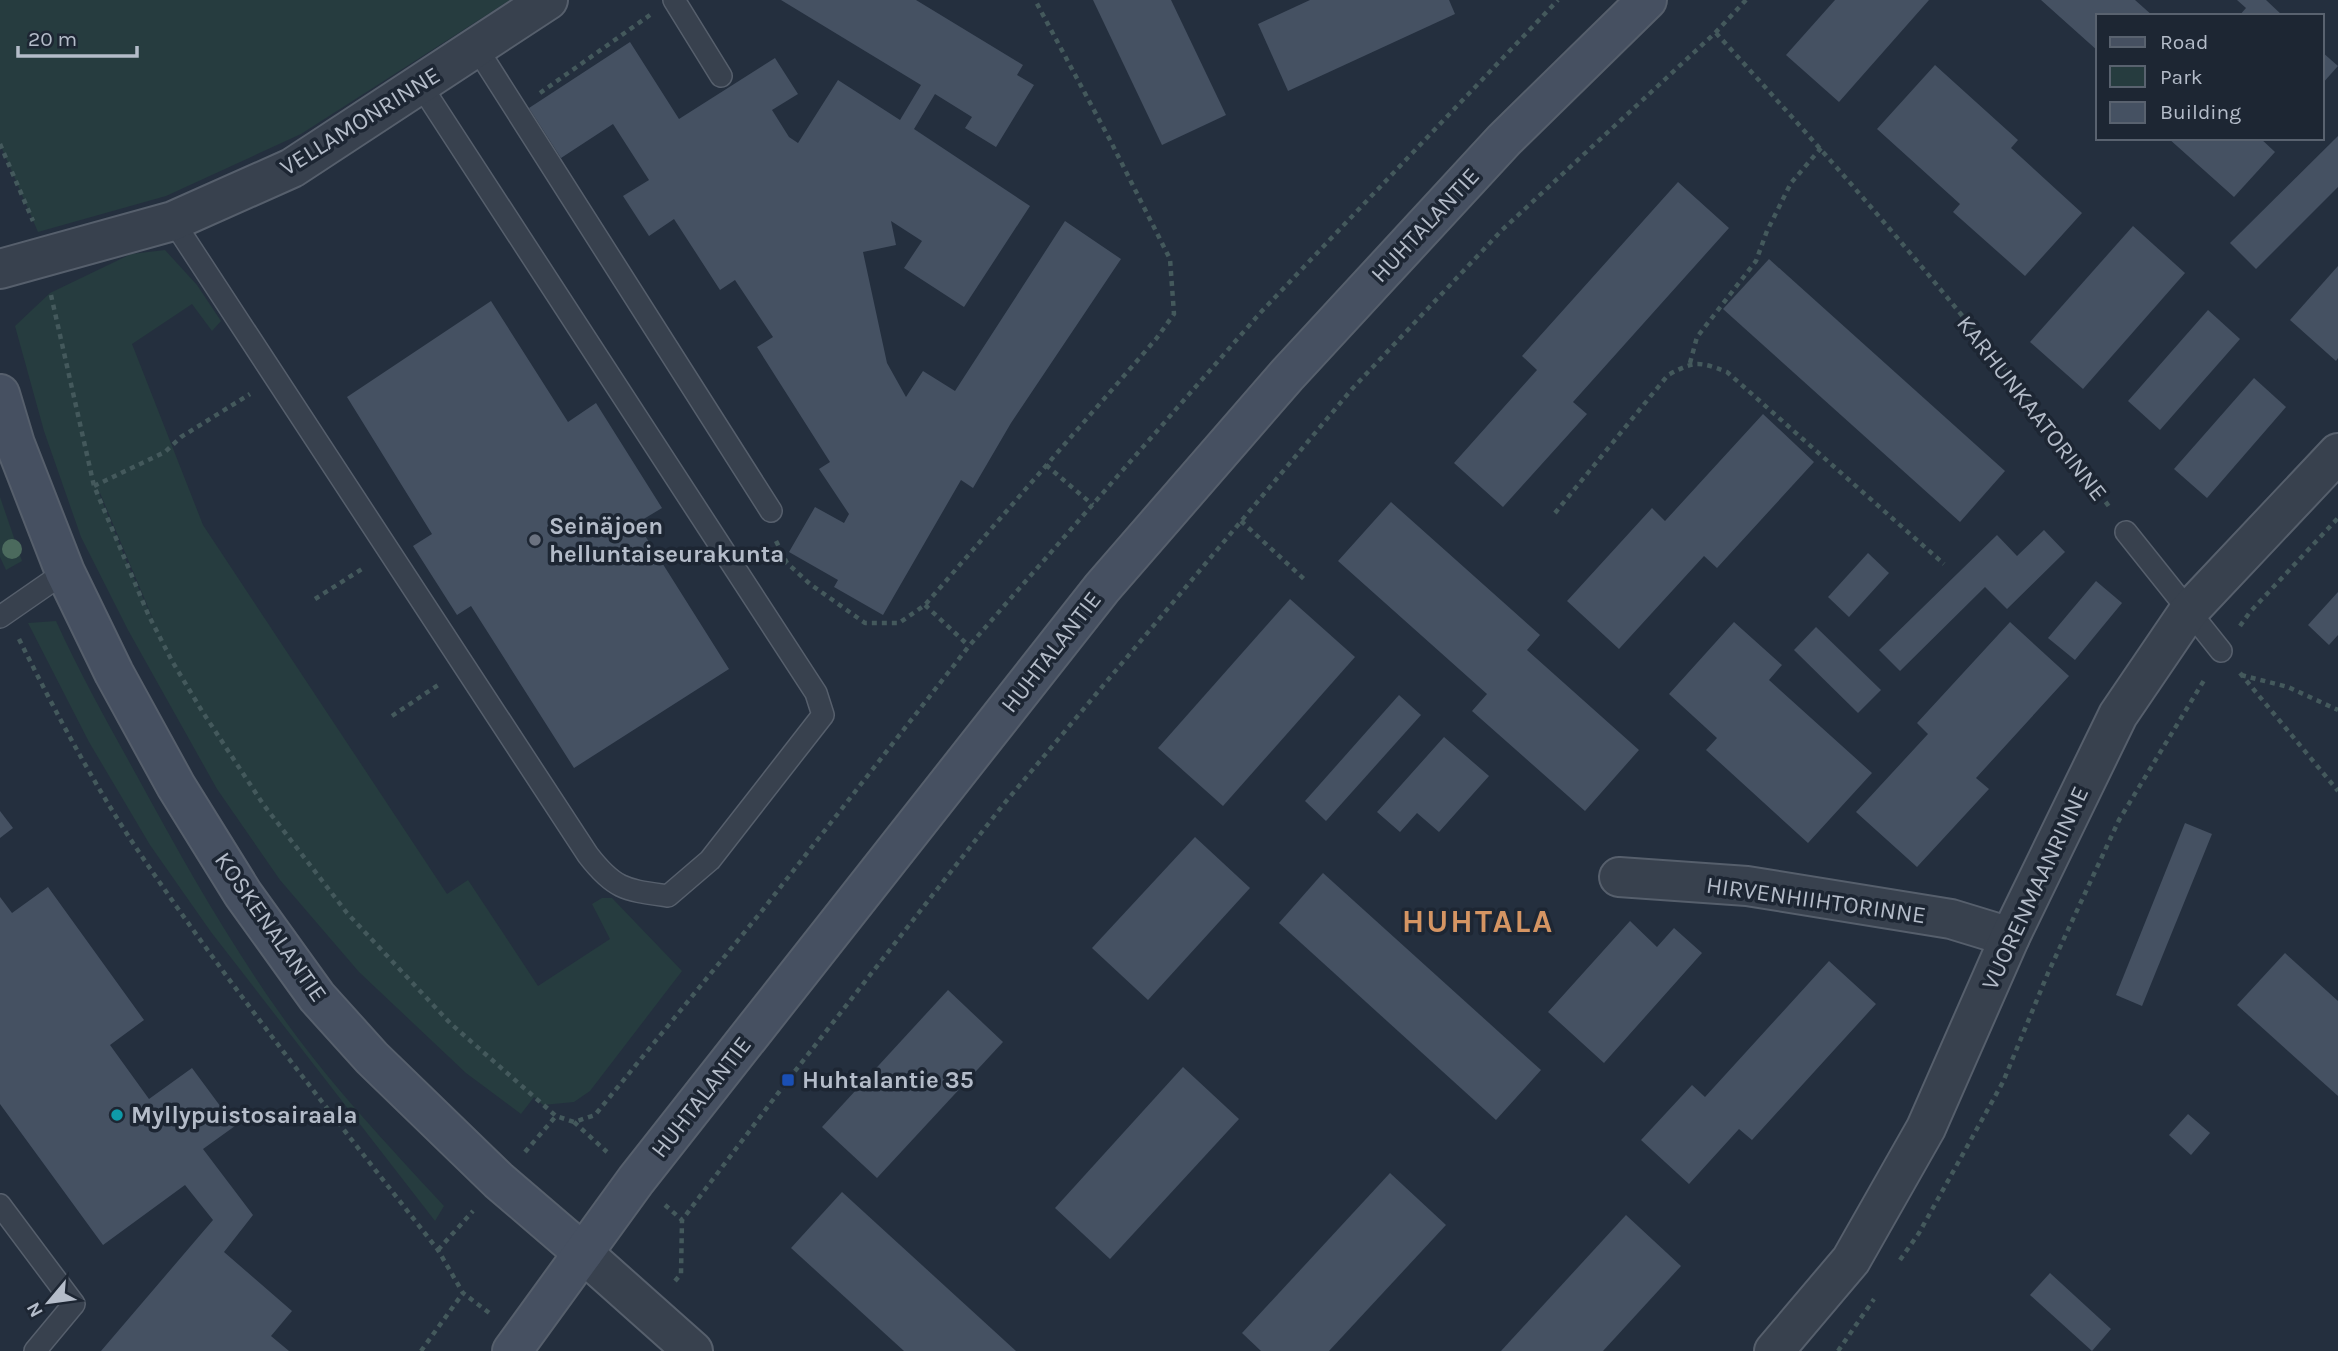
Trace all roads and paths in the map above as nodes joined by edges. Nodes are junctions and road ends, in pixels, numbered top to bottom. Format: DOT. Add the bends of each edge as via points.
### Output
graph roads {
  1 [pos="548,0"];
  2 [pos="1035,0"];
  3 [pos="1558,0"];
  4 [pos="1647,0"];
  5 [pos="1746,0"];
  6 [pos="667,4"];
  7 [pos="1715,33"];
  8 [pos="476,47"];
  9 [pos="722,76"];
  10 [pos="420,84"];
  11 [pos="516,109"];
  12 [pos="0,144"];
  13 [pos="1821,148"];
  14 [pos="8,162"];
  15 [pos="0,165"];
  16 [pos="173,220"];
  17 [pos="41,257"];
  18 [pos="0,269"];
  19 [pos="1690,363"];
  20 [pos="275,377"];
  21 [pos="0,394"];
  22 [pos="2338,453"];
  23 [pos="1046,465"];
  24 [pos="94,486"];
  25 [pos="1093,505"];
  26 [pos="771,511"];
  27 [pos="1555,513"];
  28 [pos="2338,518"];
  29 [pos="1241,521"];
  30 [pos="2126,532"];
  31 [pos="1944,564"];
  32 [pos="65,572"];
  33 [pos="1304,579"];
  34 [pos="925,605"];
  35 [pos="2188,612"];
  36 [pos="3,615"];
  37 [pos="970,646"];
  38 [pos="2221,651"];
  39 [pos="2241,675"];
  40 [pos="2338,710"];
  41 [pos="2338,791"];
  42 [pos="1619,877"];
  43 [pos="2010,937"];
  44 [pos="0,1205"];
  45 [pos="583,1253"];
  46 [pos="1897,1265"];
  47 [pos="1875,1297"];
  48 [pos="650,1312"];
  49 [pos="34,1351"];
  50 [pos="421,1351"];
  51 [pos="512,1351"];
  52 [pos="694,1351"];
  53 [pos="1774,1351"];
  54 [pos="1838,1351"];
  1 -- 8 [label="street, VELLAMONRINNE"];
  2 -- 23 [label="path" via="1170,259 1174,314"];
  3 -- 25 [label="path" via="1261,312"];
  4 -- 45 [label="main road, HUHTALANTIE" via="1504,140 1287,375 1102,588"];
  5 -- 7 [label="path"];
  6 -- 9 [label="lane"];
  6 -- 11 [label="path"];
  7 -- 13 [label="path, KARHUNKAATORINNE"];
  7 -- 29 [label="path" via="1502,230 1352,389"];
  8 -- 10 [label="street, VELLAMONRINNE"];
  8 -- 11 [label="lane"];
  10 -- 16 [label="street, VELLAMONRINNE" via="292,168"];
  10 -- 20 [label="lane" via="816,693 823,715 710,860 668,896 625,889 604,875"];
  11 -- 26 [label="lane"];
  12 -- 14 [label="path"];
  13 -- 19 [label="path" via="1791,183 1756,261 1697,337"];
  13 -- 30 [label="path, KARHUNKAATORINNE" via="1989,348"];
  14 -- 15 [label="path"];
  14 -- 17 [label="path" via="33,223"];
  16 -- 17 [label="street, VELLAMONRINNE"];
  16 -- 20 [label="lane"];
  17 -- 18 [label="street, VELLAMONRINNE"];
  17 -- 24 [label="path"];
  19 -- 27 [label="path" via="1668,375"];
  19 -- 31 [label="path" via="1727,372"];
  20 -- 24 [label="path" via="165,452"];
  21 -- 32 [label="main road, KOSKENALANTIE"];
  22 -- 35 [label="street, VUORENMAANRINNE"];
  23 -- 25 [label="path"];
  23 -- 34 [label="path"];
  24 -- 37 [label="path" via="172,661 263,804 347,913 450,1023 556,1116 574,1122 595,1115"];
  25 -- 37 [label="path"];
  26 -- 34 [label="path" via="777,544 787,563 865,623 899,624"];
  28 -- 38 [label="path" via="2250,612"];
  29 -- 33 [label="path"];
  29 -- 48 [label="path" via="1003,805 682,1220 681,1274"];
  30 -- 35 [label="lane"];
  32 -- 36 [label="lane"];
  32 -- 45 [label="main road, KOSKENALANTIE" via="176,786 243,894 317,997 372,1058 499,1181"];
  34 -- 37 [label="path"];
  35 -- 38 [label="lane"];
  35 -- 43 [label="street, VUORENMAANRINNE" via="2119,715"];
  36 -- 50 [label="path" via="57,716 143,858 232,985 438,1250 463,1293"];
  38 -- 39 [label="path"];
  38 -- 46 [label="path" via="2119,820 2003,1082"];
  39 -- 40 [label="path" via="2288,687"];
  39 -- 41 [label="path"];
  42 -- 43 [label="street, HIRVENHIIHTORINNE" via="1747,886 1951,919"];
  43 -- 53 [label="street, VUORENMAANRINNE" via="1926,1128 1851,1260"];
  44 -- 49 [label="lane" via="74,1304"];
  45 -- 48 [label="street, KOSKENALANTIE"];
  45 -- 51 [label="main road, HUHTALANTIE"];
  47 -- 54 [label="path"];
  48 -- 52 [label="street, KOSKENALANTIE"];
}
